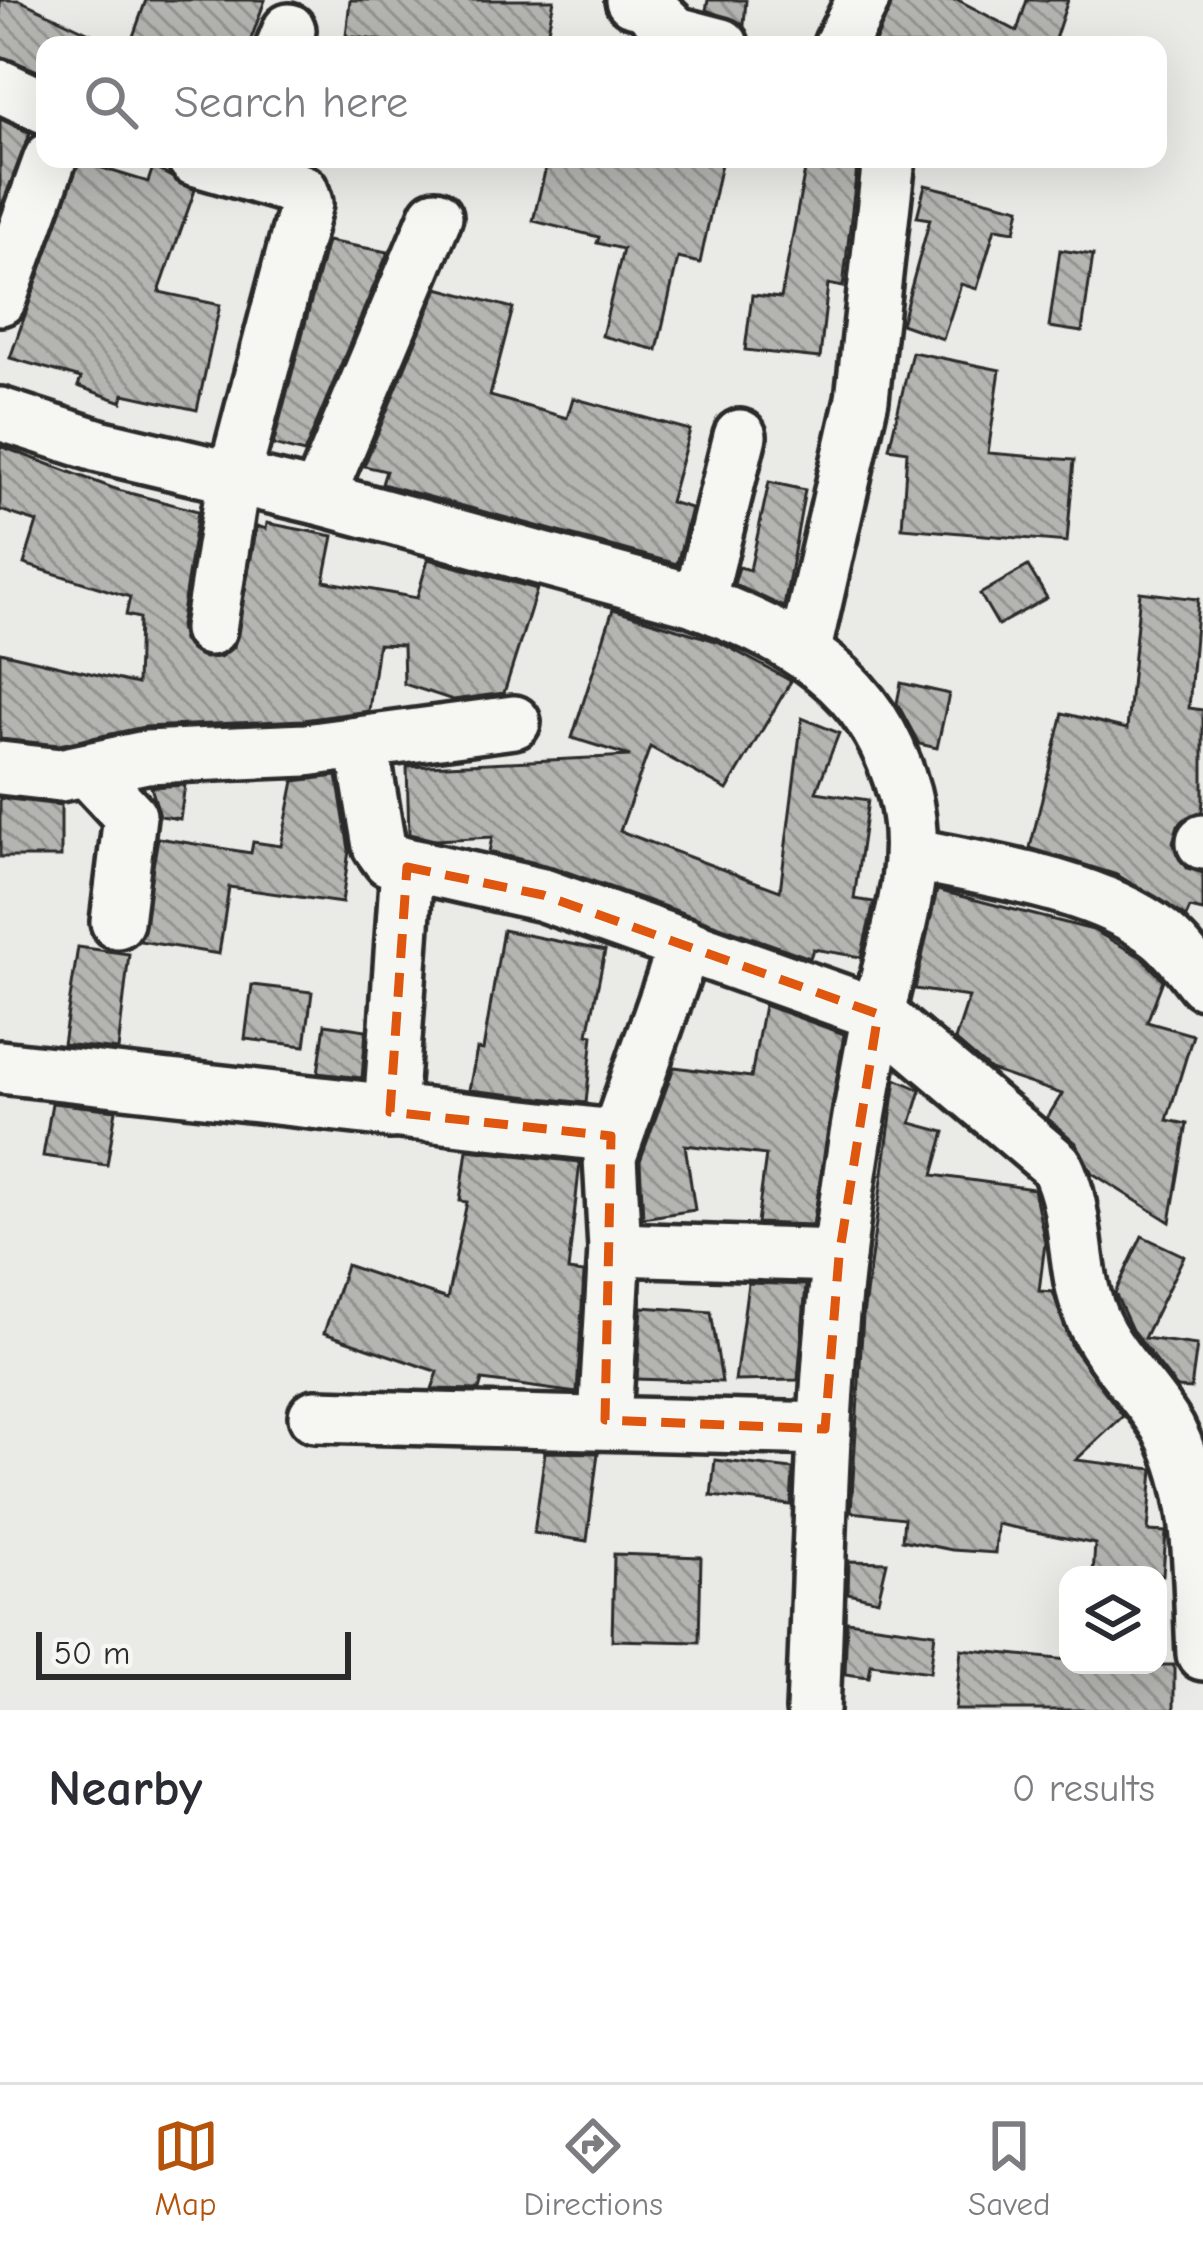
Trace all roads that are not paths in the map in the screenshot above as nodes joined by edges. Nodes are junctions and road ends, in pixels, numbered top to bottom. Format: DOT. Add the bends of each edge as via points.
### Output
graph roads {
  1 [pos="863,0"];
  2 [pos="641,1"];
  3 [pos="688,36"];
  4 [pos="845,36"];
  5 [pos="0,86"];
  6 [pos="36,103"];
  7 [pos="47,168"];
  8 [pos="236,168"];
  9 [pos="888,168"];
  10 [pos="436,216"];
  11 [pos="0,299"];
  12 [pos="0,413"];
  13 [pos="740,436"];
  14 [pos="234,477"];
  15 [pos="318,498"];
  16 [pos="699,602"];
  17 [pos="210,629"];
  18 [pos="805,649"];
  19 [pos="514,722"];
  20 [pos="362,745"];
  21 [pos="0,768"];
  22 [pos="89,772"];
  23 [pos="911,854"];
  24 [pos="407,867"];
  25 [pos="117,922"];
  26 [pos="685,944"];
  27 [pos="1203,982"];
  28 [pos="878,1014"];
  29 [pos="0,1067"];
  30 [pos="391,1112"];
  31 [pos="614,1136"];
  32 [pos="615,1249"];
  33 [pos="839,1256"];
  34 [pos="315,1416"];
  35 [pos="605,1420"];
  36 [pos="825,1429"];
  37 [pos="1197,1482"];
  38 [pos="1203,1654"];
  39 [pos="813,1710"];
  1 -- 4 [label="street"];
  2 -- 3 [label="street"];
  5 -- 6 [label="street"];
  7 -- 11 [label="street"];
  8 -- 14 [label="street" via="302,191 306,202"];
  9 -- 18 [label="street" via="862,399"];
  10 -- 15 [label="street"];
  12 -- 14 [label="street"];
  13 -- 16 [label="street"];
  14 -- 15 [label="street"];
  14 -- 17 [label="street"];
  15 -- 16 [label="street"];
  16 -- 18 [label="street"];
  18 -- 23 [label="street" via="837,674 874,723 904,793"];
  19 -- 20 [label="street"];
  20 -- 22 [label="street" via="146,758"];
  20 -- 24 [label="street" via="379,846"];
  21 -- 22 [label="street"];
  22 -- 25 [label="street" via="130,816"];
  23 -- 27 [label="street" via="1036,881 1107,907 1159,933"];
  23 -- 28 [label="street" via="907,904"];
  24 -- 26 [label="street" via="543,895"];
  24 -- 30 [label="street"];
  26 -- 28 [label="street"];
  26 -- 31 [label="street"];
  28 -- 33 [label="street"];
  28 -- 37 [label="street" via="1056,1165 1092,1318"];
  29 -- 30 [label="street"];
  30 -- 31 [label="street"];
  31 -- 32 [label="street"];
  32 -- 33 [label="street"];
  32 -- 35 [label="street"];
  33 -- 36 [label="street"];
  34 -- 35 [label="street"];
  35 -- 36 [label="street"];
  36 -- 39 [label="street"];
  37 -- 38 [label="street"];
}
